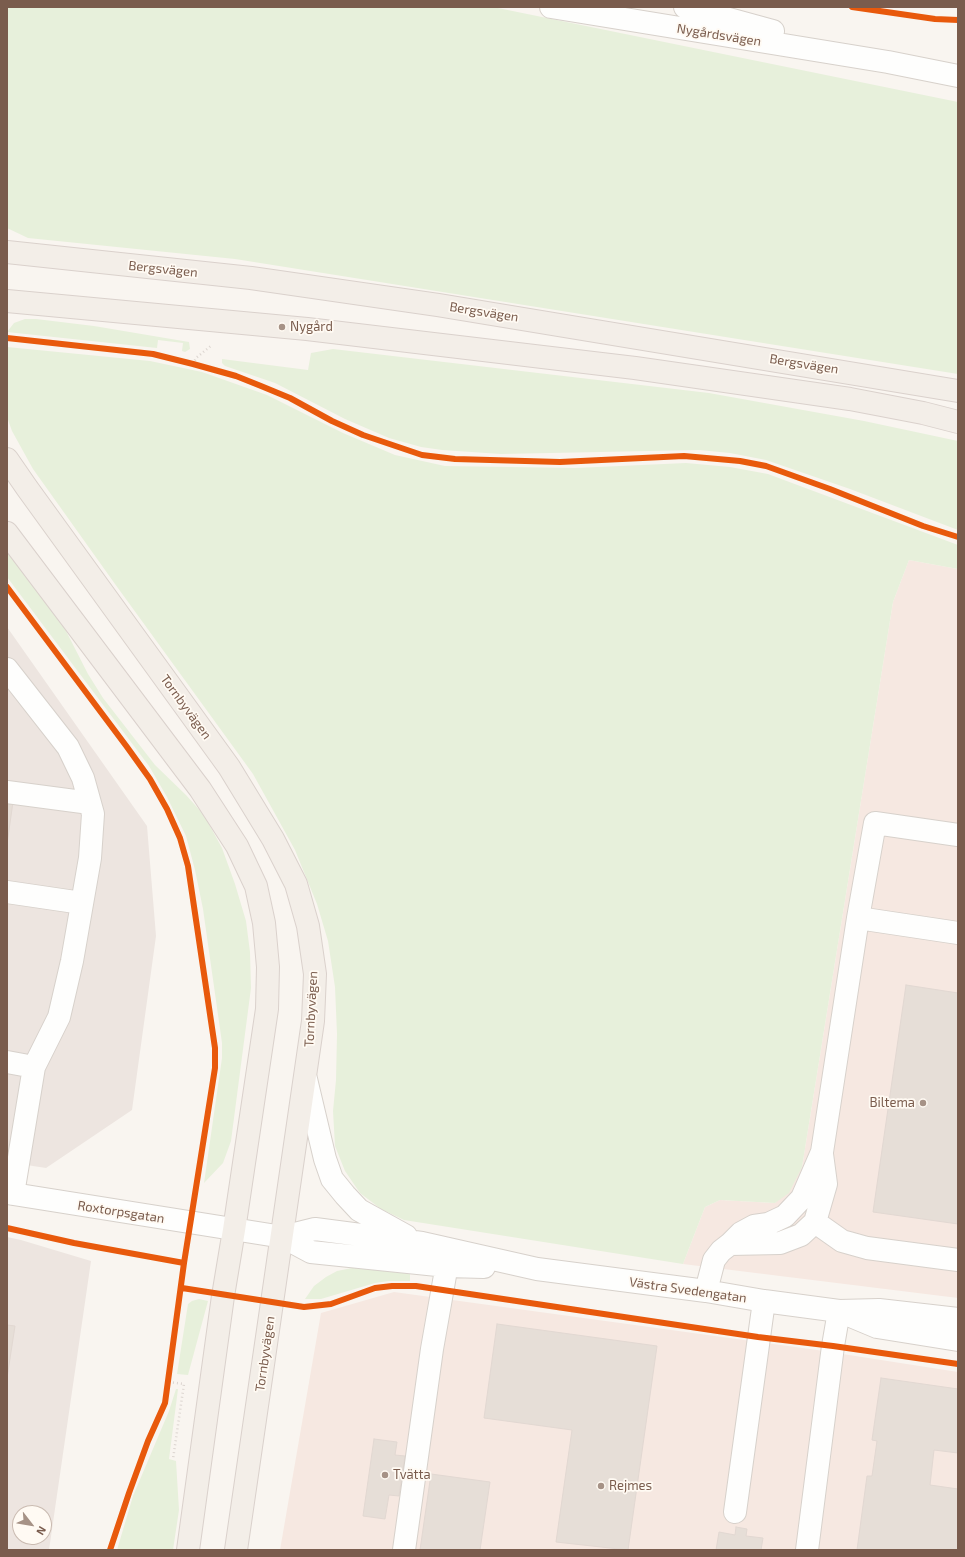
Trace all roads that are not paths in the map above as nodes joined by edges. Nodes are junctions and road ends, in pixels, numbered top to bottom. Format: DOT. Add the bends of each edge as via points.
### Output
graph roads {
  1 [pos="551,7"];
  2 [pos="685,7"];
  3 [pos="888,62"];
  4 [pos="958,76"];
  5 [pos="7,252"];
  6 [pos="7,302"];
  7 [pos="958,391"];
  8 [pos="958,422"];
  9 [pos="7,459"];
  10 [pos="7,533"];
  11 [pos="7,669"];
  12 [pos="7,792"];
  13 [pos="90,803"];
  14 [pos="958,835"];
  15 [pos="7,892"];
  16 [pos="82,903"];
  17 [pos="858,918"];
  18 [pos="958,933"];
  19 [pos="7,1062"];
  20 [pos="34,1066"];
  21 [pos="306,1079"];
  22 [pos="822,1152"];
  23 [pos="10,1194"];
  24 [pos="815,1222"];
  25 [pos="234,1230"];
  26 [pos="283,1237"];
  27 [pos="422,1244"];
  28 [pos="730,1244"];
  29 [pos="448,1258"];
  30 [pos="958,1260"];
  31 [pos="706,1291"];
  32 [pos="764,1302"];
  33 [pos="839,1311"];
  34 [pos="958,1318"];
  35 [pos="958,1340"];
  36 [pos="735,1512"];
  37 [pos="188,1550"];
  38 [pos="236,1550"];
  39 [pos="404,1550"];
  40 [pos="807,1550"];
  1 -- 3 [label="street, Nygårdsvägen"];
  2 -- 3 [label="street, Nygårdsvägen"];
  3 -- 4 [label="street, Nygårdsvägen"];
  5 -- 7 [label="main road, Bergsvägen" via="251,278 438,304"];
  6 -- 8 [label="main road" via="307,329 635,368 850,400"];
  9 -- 21 [label="main road, Tornbyvägen" via="229,767 274,839 296,884 308,926 315,974 313,1021"];
  10 -- 25 [label="main road" via="200,789 237,846 256,886 264,923 268,967 267,1009"];
  11 -- 13 [label="street" via="68,747 83,778"];
  12 -- 13 [label="street"];
  13 -- 16 [label="street" via="93,814 90,858"];
  14 -- 17 [label="street" via="874,823"];
  15 -- 16 [label="street"];
  16 -- 20 [label="street" via="59,1017"];
  17 -- 18 [label="street"];
  17 -- 22 [label="street"];
  19 -- 20 [label="street"];
  20 -- 23 [label="street"];
  21 -- 26 [label="main road, Tornbyvägen"];
  21 -- 27 [label="street" via="332,1179 359,1210"];
  22 -- 24 [label="street" via="826,1184"];
  22 -- 28 [label="street" via="802,1198 785,1216 768,1224 754,1226 741,1233"];
  23 -- 25 [label="street, Roxtorpsgatan"];
  24 -- 28 [label="street" via="801,1235 780,1243"];
  24 -- 30 [label="street" via="842,1241 867,1248"];
  25 -- 26 [label="street, Västra Svedengatan"];
  25 -- 37 [label="main road"];
  26 -- 27 [label="street, Västra Svedengatan" via="315,1229"];
  26 -- 29 [label="street, Västra Svedengatan" via="311,1252"];
  26 -- 38 [label="main road, Tornbyvägen"];
  27 -- 29 [label="street, Västra Svedengatan"];
  28 -- 31 [label="street" via="714,1260"];
  29 -- 31 [label="street, Västra Svedengatan"];
  29 -- 39 [label="street" via="432,1349"];
  31 -- 32 [label="street, Västra Svedengatan"];
  32 -- 33 [label="street, Västra Svedengatan"];
  32 -- 36 [label="street"];
  33 -- 34 [label="street, Västra Svedengatan" via="879,1310"];
  33 -- 35 [label="street, Västra Svedengatan" via="877,1328"];
  33 -- 40 [label="street" via="832,1346"];
}
